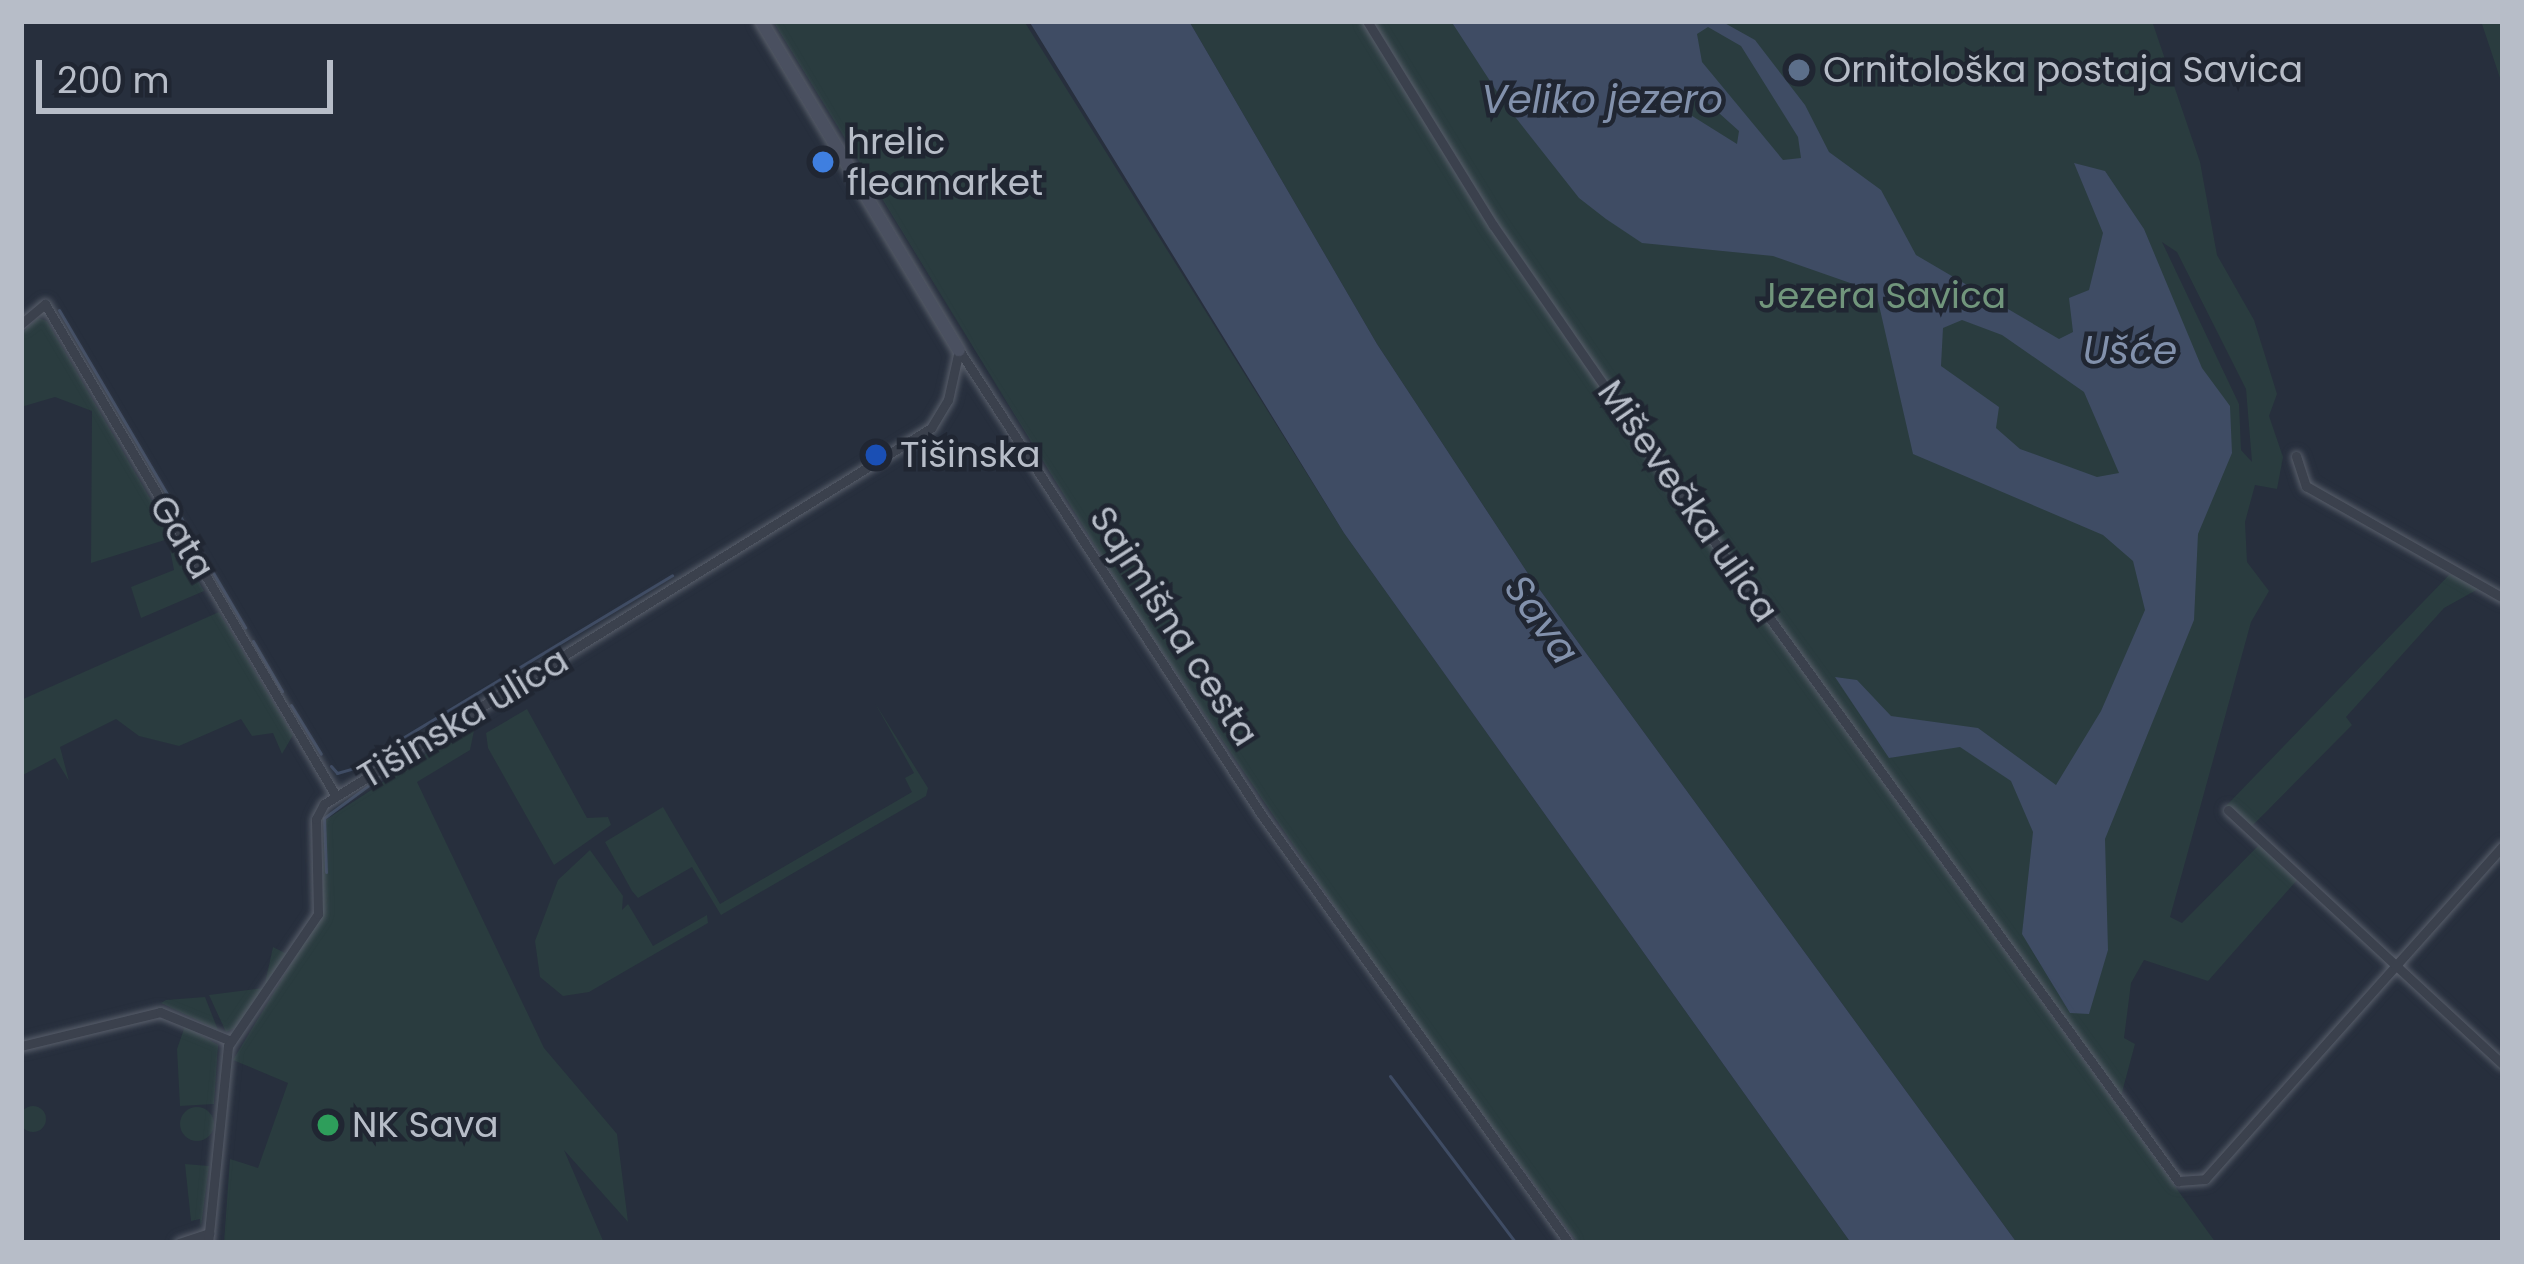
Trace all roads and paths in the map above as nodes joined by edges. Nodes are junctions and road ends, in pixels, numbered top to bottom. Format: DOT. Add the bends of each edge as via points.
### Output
graph roads {
  1 [pos="761,21"];
  2 [pos="1367,21"];
  3 [pos="21,324"];
  4 [pos="959,350"];
  5 [pos="2296,456"];
  6 [pos="2503,598"];
  7 [pos="336,796"];
  8 [pos="2228,810"];
  9 [pos="2503,846"];
  10 [pos="2398,968"];
  11 [pos="231,1041"];
  12 [pos="21,1046"];
  13 [pos="2503,1065"];
  14 [pos="209,1238"];
  15 [pos="178,1243"];
  16 [pos="1569,1243"];
  1 -- 4 [label="street, Sajmišna cesta"];
  2 -- 10 [label="street, Miševečka ulica" via="1493,225 1668,478 2178,1181 2205,1180"];
  3 -- 7 [label="street, Gata" via="45,304"];
  4 -- 7 [label="street, Tišinska ulica" via="948,400 931,428"];
  4 -- 16 [label="street, Sajmišna cesta" via="1249,796"];
  5 -- 6 [label="street" via="2306,486"];
  7 -- 11 [label="street, Tišinska ulica" via="316,819 318,914"];
  8 -- 10 [label="street"];
  9 -- 10 [label="street"];
  10 -- 13 [label="street"];
  11 -- 12 [label="street" via="160,1012"];
  11 -- 14 [label="street, Tišinska ulica"];
  14 -- 15 [label="street"];
}
